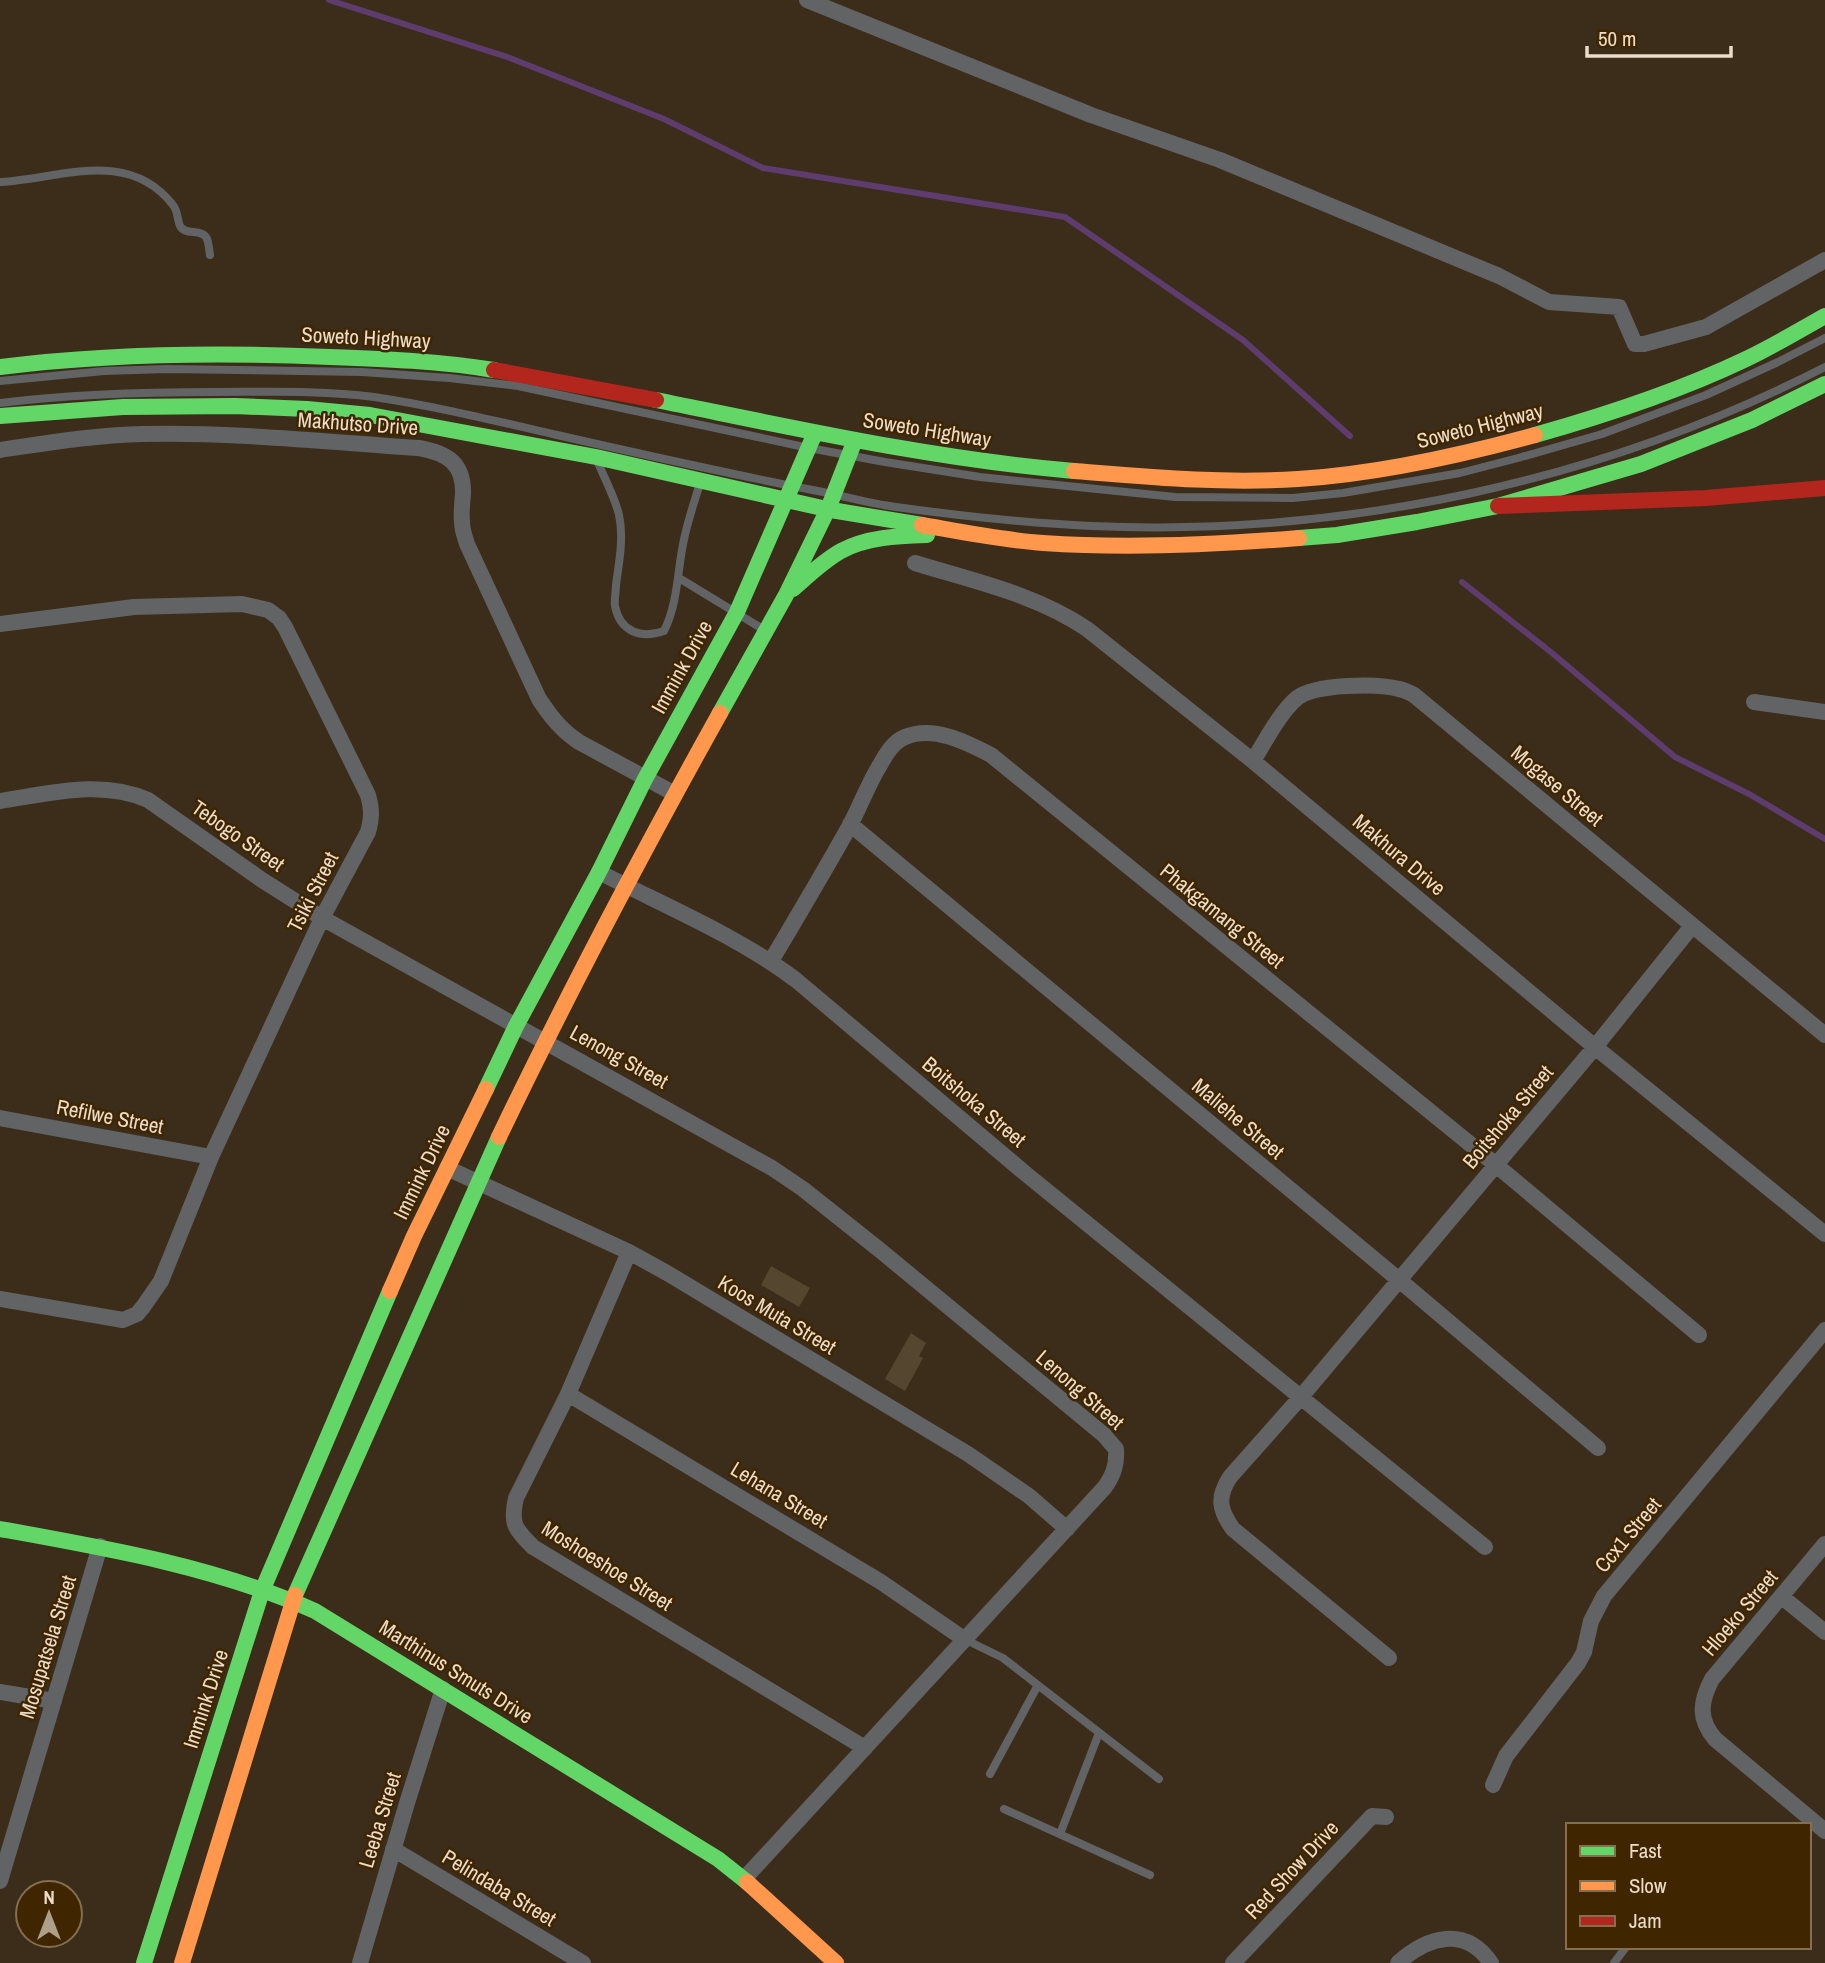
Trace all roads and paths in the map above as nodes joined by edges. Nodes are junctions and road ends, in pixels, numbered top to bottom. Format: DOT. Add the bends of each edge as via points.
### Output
graph roads {
  1 [pos="807,0"];
  2 [pos="0,182"];
  3 [pos="210,255"];
  4 [pos="1825,260"];
  5 [pos="1825,316"];
  6 [pos="1825,338"];
  7 [pos="0,367"];
  8 [pos="1825,367"];
  9 [pos="0,381"];
  10 [pos="1825,384"];
  11 [pos="0,403"];
  12 [pos="0,416"];
  13 [pos="812,440"];
  14 [pos="852,448"];
  15 [pos="0,450"];
  16 [pos="596,457"];
  17 [pos="701,480"];
  18 [pos="1825,488"];
  19 [pos="789,493"];
  20 [pos="831,502"];
  21 [pos="1498,506"];
  22 [pos="985,536"];
  23 [pos="915,563"];
  24 [pos="679,578"];
  25 [pos="786,595"];
  26 [pos="737,612"];
  27 [pos="0,624"];
  28 [pos="766,631"];
  29 [pos="1754,702"];
  30 [pos="1825,712"];
  31 [pos="1253,761"];
  32 [pos="645,779"];
  33 [pos="675,794"];
  34 [pos="0,802"];
  35 [pos="850,824"];
  36 [pos="599,872"];
  37 [pos="626,886"];
  38 [pos="322,918"];
  39 [pos="1692,926"];
  40 [pos="771,961"];
  41 [pos="516,1026"];
  42 [pos="1825,1035"];
  43 [pos="545,1041"];
  44 [pos="1595,1046"];
  45 [pos="0,1118"];
  46 [pos="211,1157"];
  47 [pos="1496,1165"];
  48 [pos="447,1168"];
  49 [pos="478,1181"];
  50 [pos="1825,1234"];
  51 [pos="629,1252"];
  52 [pos="1398,1279"];
  53 [pos="0,1299"];
  54 [pos="1825,1330"];
  55 [pos="1699,1335"];
  56 [pos="568,1394"];
  57 [pos="1300,1398"];
  58 [pos="1598,1448"];
  59 [pos="0,1529"];
  60 [pos="1067,1529"];
  61 [pos="1825,1544"];
  62 [pos="100,1546"];
  63 [pos="1486,1547"];
  64 [pos="262,1591"];
  65 [pos="1782,1597"];
  66 [pos="293,1600"];
  67 [pos="1825,1632"];
  68 [pos="964,1639"];
  69 [pos="1389,1658"];
  70 [pos="1038,1685"];
  71 [pos="443,1689"];
  72 [pos="0,1692"];
  73 [pos="54,1701"];
  74 [pos="1099,1732"];
  75 [pos="865,1748"];
  76 [pos="990,1774"];
  77 [pos="1159,1779"];
  78 [pos="1493,1785"];
  79 [pos="1004,1809"];
  80 [pos="1386,1817"];
  81 [pos="1825,1831"];
  82 [pos="1060,1834"];
  83 [pos="5,1844"];
  84 [pos="393,1849"];
  85 [pos="1150,1875"];
  86 [pos="744,1879"];
  87 [pos="0,1881"];
  88 [pos="144,1963"];
  89 [pos="182,1963"];
  90 [pos="360,1963"];
  91 [pos="583,1963"];
  92 [pos="836,1963"];
  93 [pos="1233,1963"];
  94 [pos="1398,1963"];
  95 [pos="1492,1963"];
  1 -- 4 [label="street" via="1091,115 1220,160 1499,276 1549,302 1619,307 1635,344 1706,327"];
  2 -- 3 [label="lane" via="90,170 132,176 158,190 174,206 183,230 204,235"];
  5 -- 14 [label="main road, Soweto Highway" via="1745,360 1654,398 1494,446 1346,475 1234,481 1162,478"];
  6 -- 14 [label="lane, Soweto Highway" via="1706,395 1602,434 1460,472 1343,493 1293,498 1175,497 980,477"];
  7 -- 13 [label="main road, Soweto Highway" via="156,355 287,354 408,360 493,369"];
  8 -- 20 [label="lane" via="1692,427 1586,463 1410,505 1317,517 1166,527 1021,522"];
  9 -- 13 [label="lane, Soweto Highway" via="167,369 449,377"];
  10 -- 21 [label="main road" via="1752,420 1641,464"];
  11 -- 19 [label="lane" via="134,392 293,391 371,397 715,471"];
  12 -- 16 [label="main road" via="123,407 307,409 370,415"];
  13 -- 14 [label="main road, Soweto Highway"];
  13 -- 19 [label="main road, Immink Drive"];
  14 -- 20 [label="main road"];
  15 -- 32 [label="street, Makhutso Drive" via="143,434 405,447 440,453 460,473 461,522 467,544 539,699 572,738"];
  16 -- 17 [label="main road"];
  16 -- 24 [label="lane" via="619,514 622,539 614,604 629,631 652,635 664,631"];
  17 -- 19 [label="main road"];
  17 -- 24 [label="lane" via="684,536"];
  18 -- 21 [label="main road"];
  19 -- 20 [label="main road"];
  19 -- 26 [label="main road, Immink Drive"];
  20 -- 22 [label="main road"];
  20 -- 25 [label="main road"];
  21 -- 22 [label="main road" via="1338,535 1224,544 1121,547"];
  22 -- 25 [label="main road" via="899,536 860,543 841,551"];
  23 -- 31 [label="street, Makhura Drive" via="1067,615"];
  24 -- 26 [label="lane"];
  25 -- 28 [label="main road"];
  26 -- 28 [label="lane"];
  26 -- 32 [label="main road, Immink Drive"];
  27 -- 38 [label="street, Tsiki Street" via="134,607 226,604 253,606 279,618 372,809 368,832"];
  28 -- 33 [label="main road"];
  29 -- 30 [label="street"];
  31 -- 39 [label="street, Mogase Street" via="1299,696 1339,686 1402,689 1446,720"];
  31 -- 44 [label="street, Makhura Drive"];
  32 -- 33 [label="street, Makhutso Drive"];
  32 -- 36 [label="main road, Immink Drive"];
  33 -- 37 [label="main road"];
  34 -- 38 [label="street, Tebogo Street" via="91,789 133,793"];
  35 -- 40 [label="street, Phakgamang Street"];
  35 -- 47 [label="street, Phakgamang Street" via="879,766 893,745 904,738 928,733 975,747 1002,764"];
  35 -- 52 [label="street, Maliehe Street"];
  36 -- 37 [label="street, Boitshoka Street"];
  36 -- 41 [label="main road, Immink Drive"];
  37 -- 40 [label="street, Boitshoka Street"];
  37 -- 43 [label="main road"];
  38 -- 41 [label="street, Tebogo Street"];
  38 -- 46 [label="street, Tsiki Street"];
  39 -- 42 [label="street, Mogase Street"];
  39 -- 44 [label="street, Boitshoka Street"];
  40 -- 57 [label="street, Boitshoka Street"];
  41 -- 43 [label="street, Tebogo Street"];
  41 -- 48 [label="main road, Immink Drive"];
  43 -- 49 [label="main road"];
  43 -- 60 [label="street, Lenong Street" via="803,1189 1111,1442 1116,1448 1112,1477"];
  44 -- 47 [label="street, Boitshoka Street"];
  44 -- 50 [label="street, Makhura Drive"];
  45 -- 46 [label="street, Refilwe Street"];
  46 -- 53 [label="street, Tsiki Street" via="161,1280 137,1314 123,1320"];
  47 -- 52 [label="street, Boitshoka Street"];
  47 -- 55 [label="street, Phakgamang Street"];
  48 -- 49 [label="street, Koos Muta Street"];
  48 -- 64 [label="main road, Immink Drive"];
  49 -- 51 [label="street, Koos Muta Street"];
  49 -- 66 [label="main road"];
  51 -- 56 [label="street, Moshoeshoe Street"];
  51 -- 60 [label="street, Koos Muta Street" via="968,1454"];
  52 -- 57 [label="street, Boitshoka Street"];
  52 -- 58 [label="street, Maliehe Street"];
  54 -- 78 [label="street, Ccx1 Street" via="1604,1596 1591,1621 1584,1652 1506,1756"];
  56 -- 68 [label="street, Lehana Street" via="881,1582"];
  56 -- 75 [label="street, Moshoeshoe Street" via="516,1498 514,1525 521,1536"];
  57 -- 63 [label="street, Boitshoka Street"];
  57 -- 69 [label="street, Boitshoka Street" via="1230,1477 1224,1487 1224,1517"];
  59 -- 62 [label="main road, Marthinus Smuts Drive"];
  60 -- 68 [label="street, Lenong Street"];
  61 -- 65 [label="street, Hloeko Street"];
  62 -- 64 [label="main road, Marthinus Smuts Drive" via="186,1566"];
  62 -- 73 [label="street, Mosupatsela Street"];
  64 -- 66 [label="main road, Marthinus Smuts Drive"];
  64 -- 88 [label="main road, Immink Drive"];
  65 -- 67 [label="street"];
  65 -- 81 [label="street, Hloeko Street" via="1712,1679 1703,1700 1703,1716 1716,1739"];
  66 -- 71 [label="main road, Marthinus Smuts Drive"];
  66 -- 89 [label="main road"];
  68 -- 70 [label="lane" via="1003,1658"];
  68 -- 75 [label="street, Lenong Street"];
  70 -- 74 [label="lane"];
  70 -- 76 [label="lane"];
  71 -- 84 [label="street, Leeba Street"];
  71 -- 86 [label="main road, Marthinus Smuts Drive"];
  72 -- 73 [label="street"];
  73 -- 83 [label="street, Mosupatsela Street"];
  74 -- 77 [label="lane"];
  74 -- 82 [label="lane"];
  75 -- 86 [label="street, Lenong Street"];
  79 -- 82 [label="lane"];
  80 -- 93 [label="street, Red Show Drive" via="1372,1816"];
  82 -- 85 [label="lane"];
  83 -- 87 [label="street, Mosupatsela Street"];
  84 -- 90 [label="street, Leeba Street"];
  84 -- 91 [label="street, Pelindaba Street"];
  86 -- 92 [label="main road, Marthinus Smuts Drive"];
  94 -- 95 [label="street" via="1423,1944 1439,1939 1474,1945"];
}
